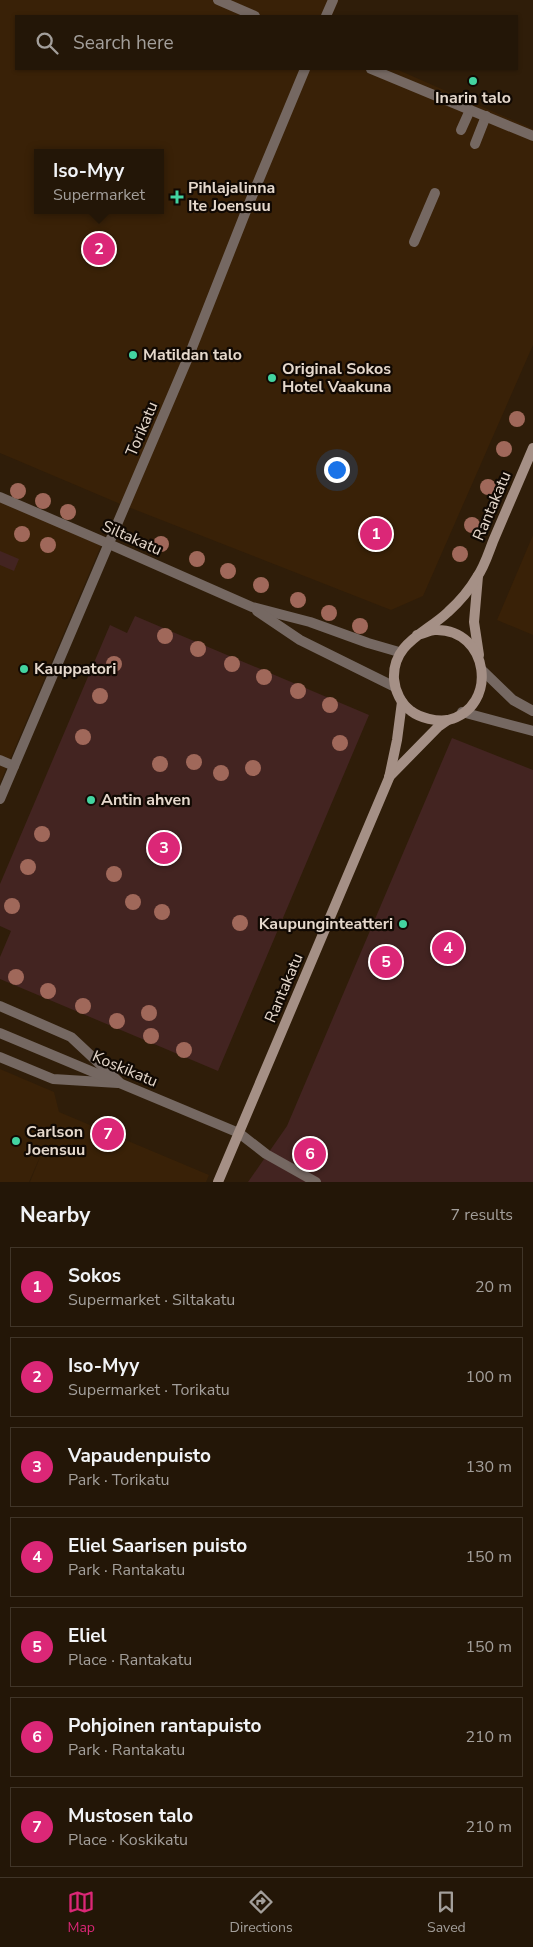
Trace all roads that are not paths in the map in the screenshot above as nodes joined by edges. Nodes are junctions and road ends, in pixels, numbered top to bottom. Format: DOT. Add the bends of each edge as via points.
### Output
graph roads {
  1 [pos="218,0"];
  2 [pos="333,0"];
  3 [pos="253,15"];
  4 [pos="326,15"];
  5 [pos="305,70"];
  6 [pos="373,70"];
  7 [pos="470,110"];
  8 [pos="486,116"];
  9 [pos="461,130"];
  10 [pos="533,136"];
  11 [pos="475,144"];
  12 [pos="435,193"];
  13 [pos="414,242"];
  14 [pos="533,448"];
  15 [pos="0,497"];
  16 [pos="109,544"];
  17 [pos="478,576"];
  18 [pos="252,608"];
  19 [pos="417,635"];
  20 [pos="399,652"];
  21 [pos="480,658"];
  22 [pos="483,671"];
  23 [pos="394,687"];
  24 [pos="402,702"];
  25 [pos="533,710"];
  26 [pos="462,712"];
  27 [pos="448,720"];
  28 [pos="533,731"];
  29 [pos="0,760"];
  30 [pos="14,766"];
  31 [pos="389,778"];
  32 [pos="0,799"];
  33 [pos="0,1006"];
  34 [pos="0,1033"];
  35 [pos="0,1056"];
  36 [pos="120,1083"];
  37 [pos="239,1133"];
  38 [pos="218,1182"];
  39 [pos="316,1182"];
  1 -- 3 [label="street"];
  2 -- 4 [label="street"];
  5 -- 16 [label="street, Torikatu"];
  6 -- 7 [label="street"];
  7 -- 8 [label="street"];
  7 -- 9 [label="street"];
  8 -- 10 [label="street"];
  8 -- 11 [label="street"];
  12 -- 13 [label="street"];
  14 -- 17 [label="main road, Rantakatu"];
  15 -- 16 [label="street, Siltakatu"];
  16 -- 18 [label="street, Siltakatu"];
  16 -- 30 [label="street, Torikatu"];
  17 -- 19 [label="main road, Rantakatu" via="448,612"];
  17 -- 21 [label="main road, Rantakatu" via="474,622"];
  18 -- 20 [label="street, Siltakatu" via="310,622"];
  18 -- 23 [label="street, Siltakatu" via="300,640"];
  19 -- 20 [label="main road"];
  19 -- 21 [label="main road" via="435,630 454,633 469,643"];
  20 -- 23 [label="main road" via="393,669"];
  21 -- 22 [label="main road"];
  22 -- 25 [label="street" via="514,700"];
  22 -- 26 [label="main road" via="478,695"];
  23 -- 24 [label="main road"];
  24 -- 27 [label="main road" via="424,718"];
  24 -- 31 [label="main road, Rantakatu"];
  26 -- 27 [label="main road"];
  26 -- 28 [label="street"];
  27 -- 31 [label="main road, Rantakatu"];
  29 -- 30 [label="street"];
  30 -- 32 [label="street, Torikatu"];
  31 -- 37 [label="main road, Rantakatu"];
  33 -- 36 [label="street" via="71,1037"];
  34 -- 36 [label="street, Koskikatu"];
  35 -- 36 [label="street" via="54,1079"];
  36 -- 37 [label="street, Koskikatu"];
  37 -- 38 [label="main road, Rantakatu"];
  37 -- 39 [label="street, Koskikatu" via="266,1154"];
}
